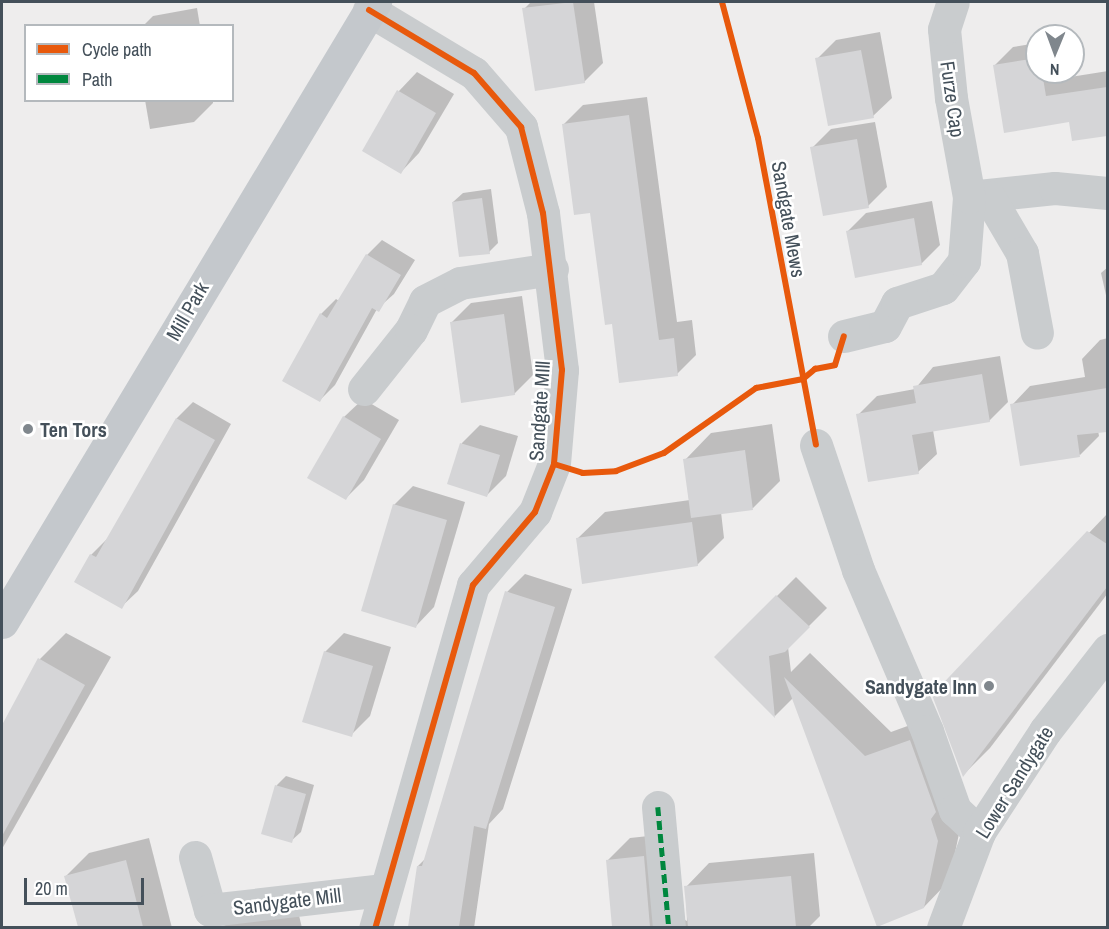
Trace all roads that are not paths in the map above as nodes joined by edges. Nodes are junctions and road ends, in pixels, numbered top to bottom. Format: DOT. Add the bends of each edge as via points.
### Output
graph roads {
  1 [pos="953,2"];
  2 [pos="372,6"];
  3 [pos="1107,193"];
  4 [pos="979,197"];
  5 [pos="552,269"];
  6 [pos="1037,333"];
  7 [pos="844,336"];
  8 [pos="364,389"];
  9 [pos="816,445"];
  10 [pos="2,621"];
  11 [pos="1107,650"];
  12 [pos="658,807"];
  13 [pos="979,832"];
  14 [pos="195,857"];
  15 [pos="384,890"];
  16 [pos="375,927"];
  17 [pos="669,927"];
  18 [pos="943,927"];
  1 -- 4 [label="street, Furze Cap" via="944,29 951,98"];
  2 -- 5 [label="street, Sandgate MIll" via="474,74 521,127 543,213"];
  2 -- 10 [label="main road, Mill Park"];
  3 -- 4 [label="street" via="1055,188"];
  4 -- 6 [label="street" via="1022,253"];
  4 -- 7 [label="street, Furze Cap" via="964,261 943,288 897,303 885,326"];
  5 -- 8 [label="street" via="460,282 425,301 411,330"];
  5 -- 15 [label="street, Sandgate MIll" via="562,370 554,464 535,512 473,585"];
  9 -- 13 [label="street" via="858,570 927,731 955,810"];
  11 -- 13 [label="street, Lower Sandygate" via="1045,731"];
  12 -- 17 [label="street"];
  13 -- 18 [label="street, Lower Sandygate"];
  14 -- 15 [label="street, Sandygate Mill" via="210,910"];
  15 -- 16 [label="street, Sandgate MIll"];
}
